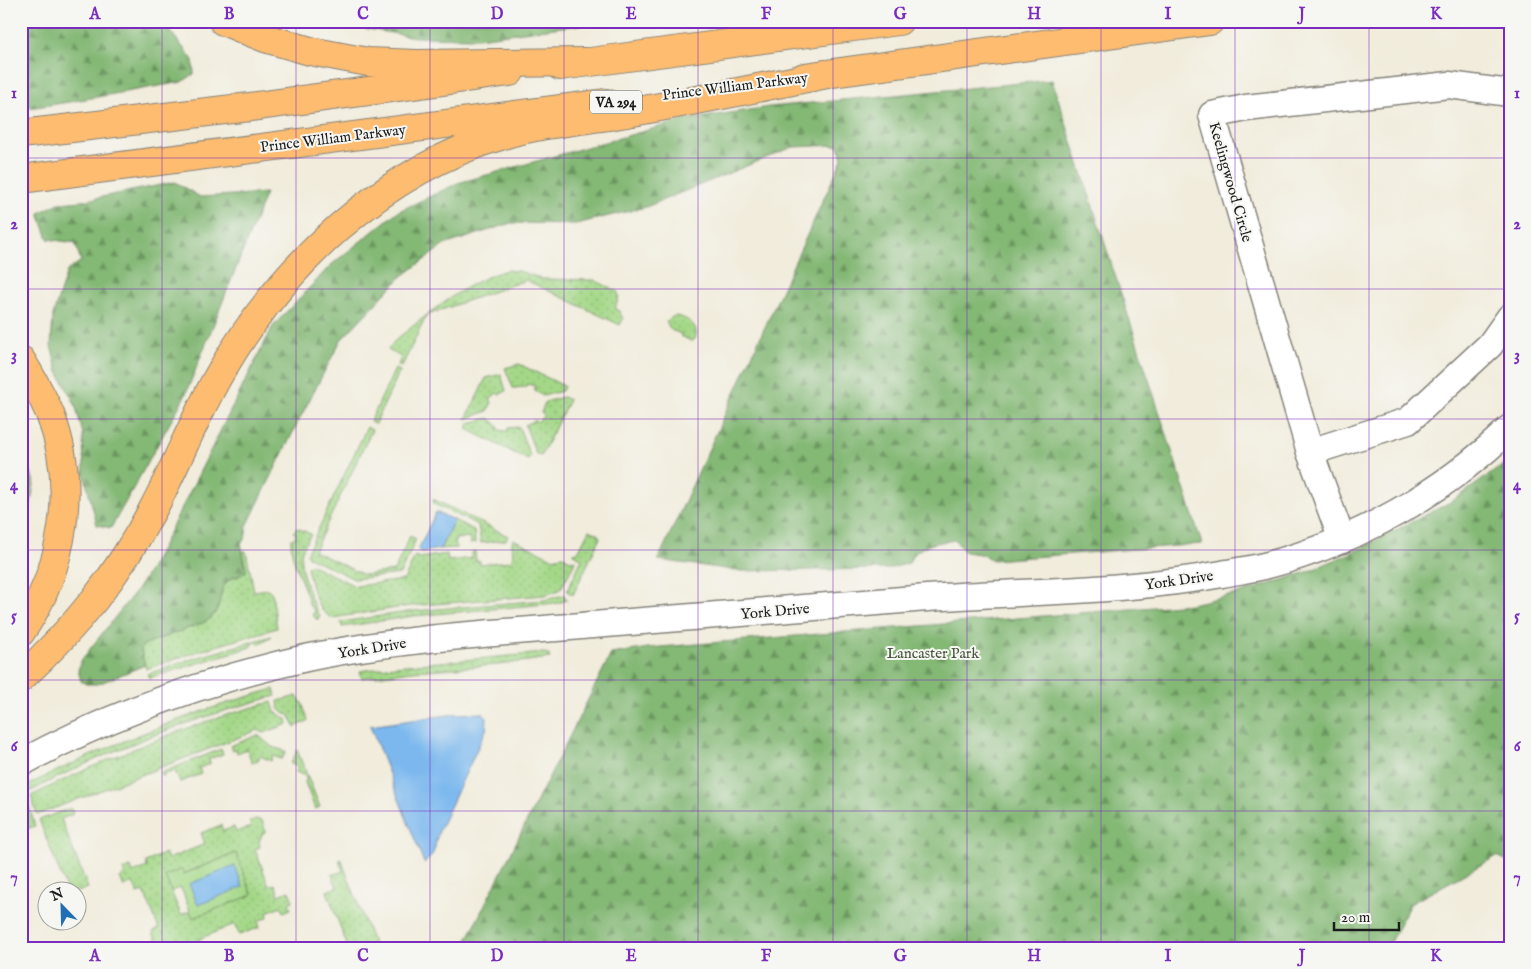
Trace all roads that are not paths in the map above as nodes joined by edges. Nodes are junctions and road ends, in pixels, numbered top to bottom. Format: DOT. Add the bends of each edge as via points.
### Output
graph roads {
  1 [pos="223,21"];
  2 [pos="898,21"];
  3 [pos="1210,21"];
  4 [pos="585,62"];
  5 [pos="827,74"];
  6 [pos="1510,93"];
  7 [pos="21,134"];
  8 [pos="21,179"];
  9 [pos="1510,318"];
  10 [pos="21,360"];
  11 [pos="1510,428"];
  12 [pos="1310,452"];
  13 [pos="1342,540"];
  14 [pos="21,632"];
  15 [pos="21,678"];
  16 [pos="21,763"];
  1 -- 4 [label="main road" via="265,38 321,54 368,62"];
  2 -- 4 [label="main road"];
  3 -- 5 [label="main road, Prince William Parkway / VA 294"];
  4 -- 7 [label="main road"];
  5 -- 8 [label="main road, Prince William Parkway / VA 294"];
  5 -- 15 [label="main road" via="502,135 446,157 385,191 307,257 246,330 219,375 153,508 121,564 90,608"];
  6 -- 12 [label="street, Keelingwood Circle" via="1449,85 1246,108 1212,115"];
  9 -- 12 [label="street" via="1490,345 1408,421"];
  10 -- 14 [label="main road" via="36,383 50,415 60,449 64,484 63,526 57,559 45,592"];
  11 -- 13 [label="street, York Drive" via="1449,480 1401,510"];
  12 -- 13 [label="street, Keelingwood Circle"];
  13 -- 16 [label="street, York Drive" via="1265,566 1153,584 550,628 344,651 250,673 158,702 72,737"];
}
